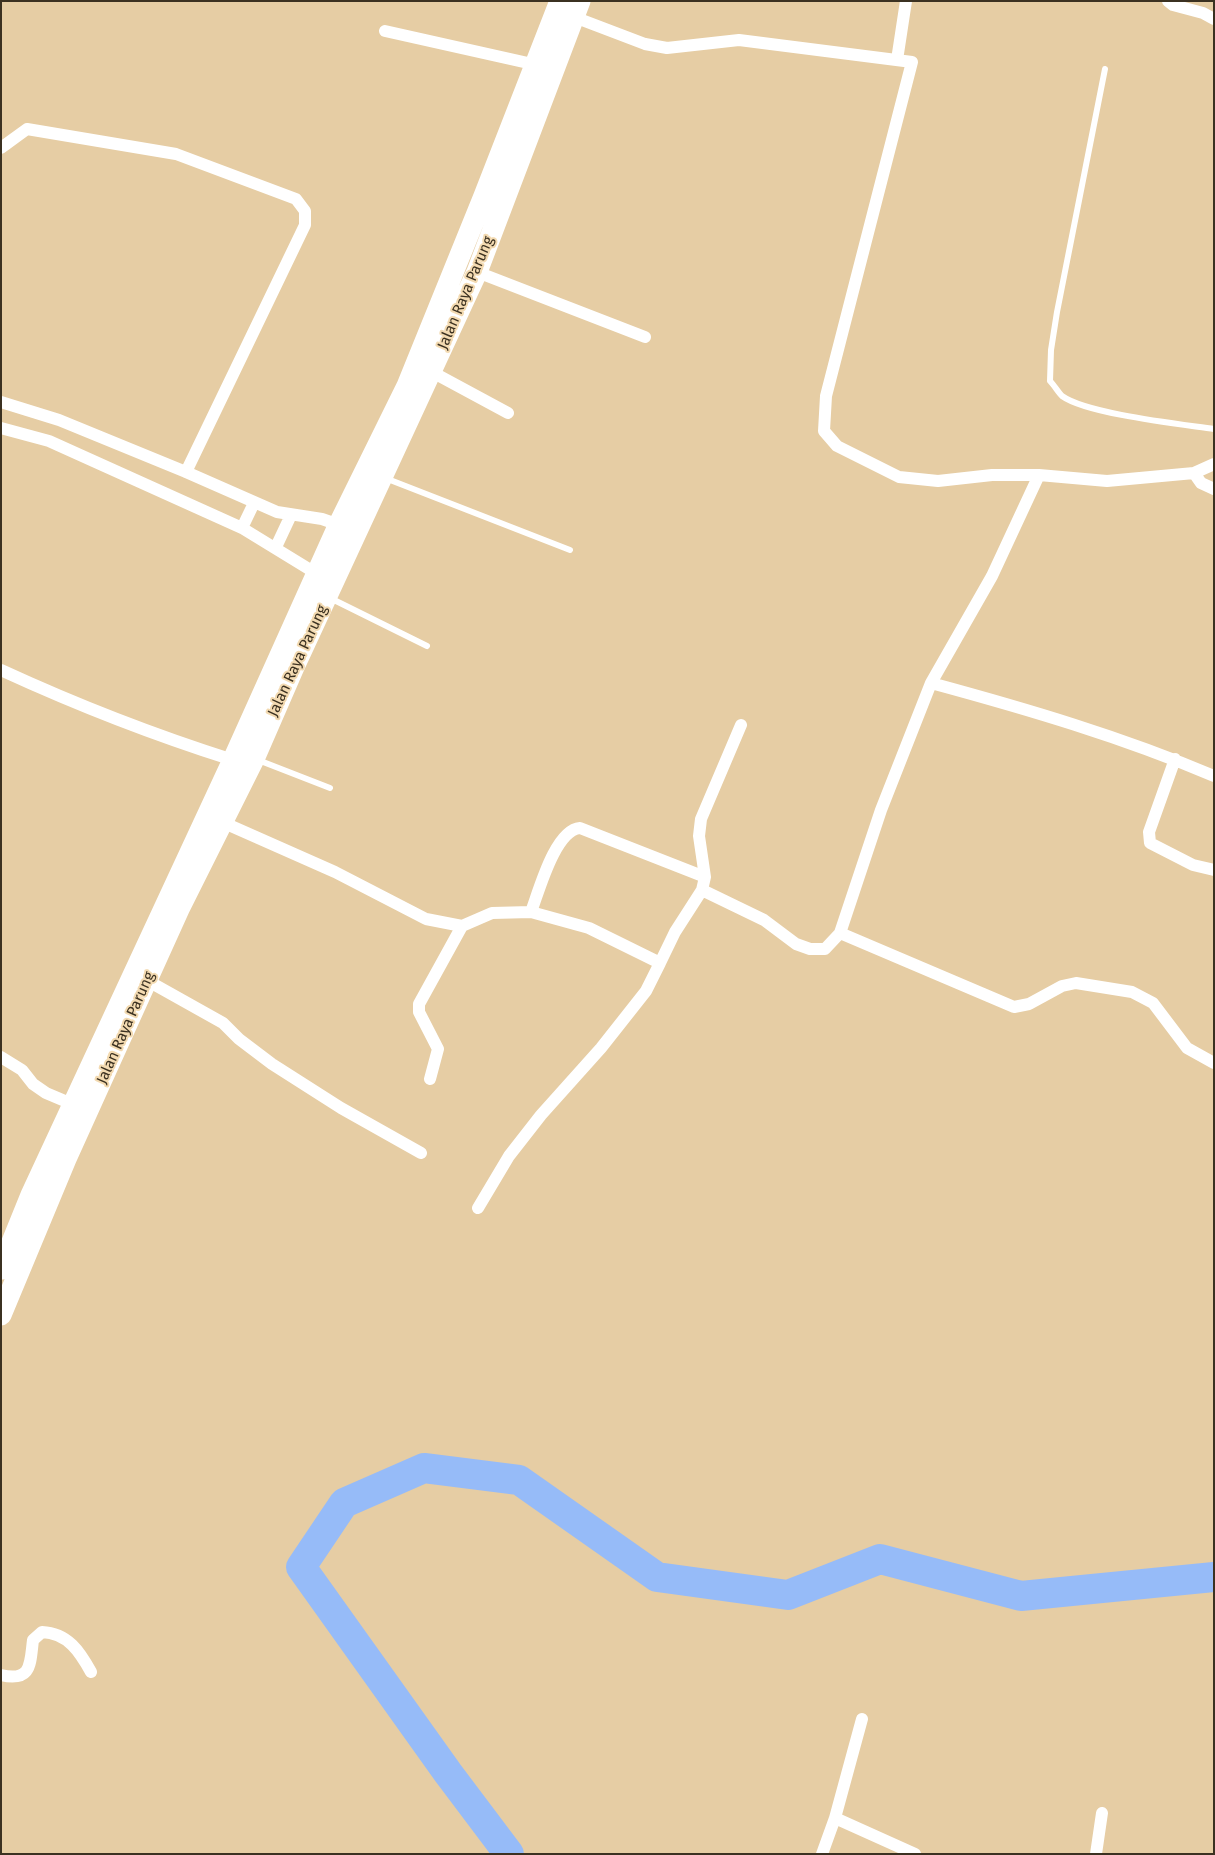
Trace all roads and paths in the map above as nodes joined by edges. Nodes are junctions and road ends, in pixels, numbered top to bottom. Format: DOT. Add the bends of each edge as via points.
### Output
graph roads {
  1 [pos="560,1"];
  2 [pos="906,1"];
  3 [pos="1168,1"];
  4 [pos="577,9"];
  5 [pos="1214,19"];
  6 [pos="386,31"];
  7 [pos="897,60"];
  8 [pos="536,65"];
  9 [pos="1105,69"];
  10 [pos="1,148"];
  11 [pos="477,272"];
  12 [pos="645,337"];
  13 [pos="432,372"];
  14 [pos="1,402"];
  15 [pos="508,413"];
  16 [pos="1,428"];
  17 [pos="1214,429"];
  18 [pos="1214,464"];
  19 [pos="186,472"];
  20 [pos="1194,473"];
  21 [pos="1039,475"];
  22 [pos="383,477"];
  23 [pos="1214,489"];
  24 [pos="254,503"];
  25 [pos="291,515"];
  26 [pos="242,528"];
  27 [pos="348,529"];
  28 [pos="276,547"];
  29 [pos="570,550"];
  30 [pos="326,585"];
  31 [pos="427,646"];
  32 [pos="1,670"];
  33 [pos="931,683"];
  34 [pos="741,725"];
  35 [pos="254,759"];
  36 [pos="1175,759"];
  37 [pos="233,760"];
  38 [pos="1214,776"];
  39 [pos="330,788"];
  40 [pos="222,822"];
  41 [pos="1214,870"];
  42 [pos="705,877"];
  43 [pos="702,890"];
  44 [pos="531,912"];
  45 [pos="462,926"];
  46 [pos="840,933"];
  47 [pos="660,963"];
  48 [pos="148,981"];
  49 [pos="120,1021"];
  50 [pos="1,1058"];
  51 [pos="1214,1063"];
  52 [pos="430,1079"];
  53 [pos="72,1104"];
  54 [pos="421,1153"];
  55 [pos="478,1208"];
  56 [pos="1,1269"];
  57 [pos="1,1315"];
  58 [pos="91,1672"];
  59 [pos="1,1676"];
  60 [pos="862,1719"];
  61 [pos="1102,1813"];
  62 [pos="835,1818"];
  63 [pos="822,1854"];
  64 [pos="915,1854"];
  65 [pos="1096,1854"];
  1 -- 8 [label="highway, Jalan Raya Parung"];
  2 -- 7 [label="street"];
  3 -- 5 [label="street" via="1172,5 1203,12"];
  4 -- 7 [label="street" via="645,44 667,48 739,40"];
  4 -- 11 [label="highway, Jalan Raya Parung"];
  6 -- 8 [label="street"];
  7 -- 21 [label="street" via="912,62 826,396 824,431 837,446 899,476 938,481 992,475"];
  8 -- 27 [label="highway, Jalan Raya Parung"];
  9 -- 17 [label="lane" via="1057,312 1050,381 1062,396 1086,406 1154,421"];
  10 -- 19 [label="street" via="26,129 176,154 296,199 305,211 305,225"];
  11 -- 12 [label="street"];
  11 -- 13 [label="highway, Jalan Raya Parung"];
  13 -- 15 [label="street"];
  13 -- 22 [label="highway, Jalan Raya Parung"];
  14 -- 19 [label="street" via="59,420"];
  16 -- 26 [label="street" via="49,441"];
  18 -- 20 [label="street"];
  19 -- 24 [label="street"];
  20 -- 21 [label="street" via="1107,481"];
  20 -- 23 [label="street" via="1201,482"];
  21 -- 33 [label="street" via="988,583"];
  22 -- 27 [label="highway, Jalan Raya Parung"];
  22 -- 29 [label="lane"];
  24 -- 25 [label="street"];
  24 -- 26 [label="street"];
  25 -- 27 [label="street" via="322,519"];
  25 -- 28 [label="street"];
  26 -- 28 [label="street"];
  27 -- 30 [label="highway, Jalan Raya Parung"];
  28 -- 30 [label="street"];
  30 -- 31 [label="lane"];
  30 -- 35 [label="highway, Jalan Raya Parung"];
  30 -- 37 [label="highway, Jalan Raya Parung"];
  32 -- 37 [label="street" via="165,738"];
  33 -- 36 [label="street" via="1030,710"];
  33 -- 46 [label="street" via="881,810"];
  34 -- 42 [label="street" via="701,819 699,836"];
  35 -- 39 [label="lane"];
  35 -- 40 [label="highway, Jalan Raya Parung"];
  36 -- 38 [label="street"];
  36 -- 41 [label="street" via="1149,832 1150,843 1193,865"];
  37 -- 49 [label="highway, Jalan Raya Parung"];
  40 -- 45 [label="street" via="335,872 426,919"];
  40 -- 48 [label="highway, Jalan Raya Parung"];
  42 -- 43 [label="street"];
  42 -- 44 [label="street" via="574,828 550,861"];
  43 -- 46 [label="street" via="764,920 796,944 810,950 825,949"];
  43 -- 47 [label="street"];
  44 -- 45 [label="street" via="492,913"];
  44 -- 47 [label="street" via="588,928"];
  45 -- 52 [label="street" via="419,1004 419,1012 438,1049"];
  46 -- 51 [label="street" via="1014,1007 1029,1004 1062,986 1076,983 1132,992 1153,1003 1186,1048"];
  47 -- 55 [label="street" via="646,991 509,1156"];
  48 -- 49 [label="highway, Jalan Raya Parung"];
  48 -- 54 [label="street" via="223,1023 272,1064 341,1108"];
  49 -- 53 [label="highway, Jalan Raya Parung"];
  49 -- 57 [label="highway, Jalan Raya Parung"];
  50 -- 53 [label="street" via="22,1070 46,1093"];
  53 -- 56 [label="highway, Jalan Raya Parung" via="30,1195"];
  58 -- 59 [label="street" via="76,1646 60,1636 42,1632 33,1640 30,1666 26,1672 17,1678"];
  60 -- 62 [label="street"];
  61 -- 65 [label="street"];
  62 -- 63 [label="street"];
  62 -- 64 [label="street"];
}
